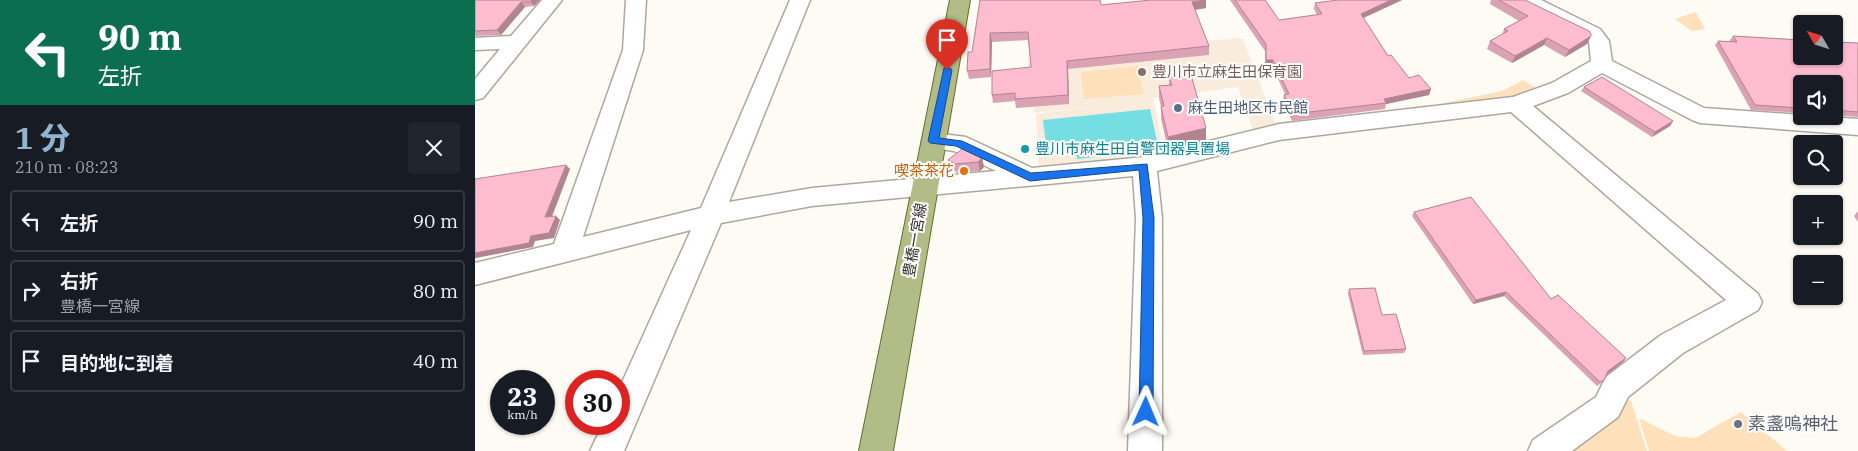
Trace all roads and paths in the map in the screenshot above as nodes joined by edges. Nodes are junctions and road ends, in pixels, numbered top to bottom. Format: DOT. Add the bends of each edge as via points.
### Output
graph roads {
  1 [pos="552,0"];
  2 [pos="636,0"];
  3 [pos="800,0"];
  4 [pos="960,0"];
  5 [pos="1531,1"];
  6 [pos="517,42"];
  7 [pos="475,44"];
  8 [pos="1602,64"];
  9 [pos="475,93"];
  10 [pos="1516,104"];
  11 [pos="1858,127"];
  12 [pos="934,141"];
  13 [pos="1143,166"];
  14 [pos="1030,177"];
  15 [pos="924,187"];
  16 [pos="711,215"];
  17 [pos="565,250"];
  18 [pos="475,274"];
  19 [pos="607,451"];
  20 [pos="876,451"];
  21 [pos="1145,451"];
  22 [pos="1545,451"];
  1 -- 6 [label="street"];
  2 -- 17 [label="street" via="633,50"];
  3 -- 16 [label="street"];
  4 -- 12 [label="main road, 豊橋一宮線"];
  5 -- 8 [label="street" via="1593,33 1599,41"];
  6 -- 7 [label="street"];
  6 -- 9 [label="street"];
  8 -- 10 [label="street" via="1560,88"];
  8 -- 11 [label="street" via="1700,115"];
  10 -- 13 [label="street" via="1279,132"];
  10 -- 22 [label="street" via="1748,302 1672,344 1617,387 1607,407"];
  12 -- 14 [label="street" via="958,143"];
  12 -- 15 [label="main road, 豊橋一宮線"];
  13 -- 14 [label="street"];
  13 -- 21 [label="street" via="1149,218"];
  14 -- 15 [label="street"];
  15 -- 16 [label="street" via="812,197"];
  15 -- 20 [label="main road, 豊橋一宮線"];
  16 -- 17 [label="street"];
  16 -- 19 [label="street"];
  17 -- 18 [label="street"];
}
